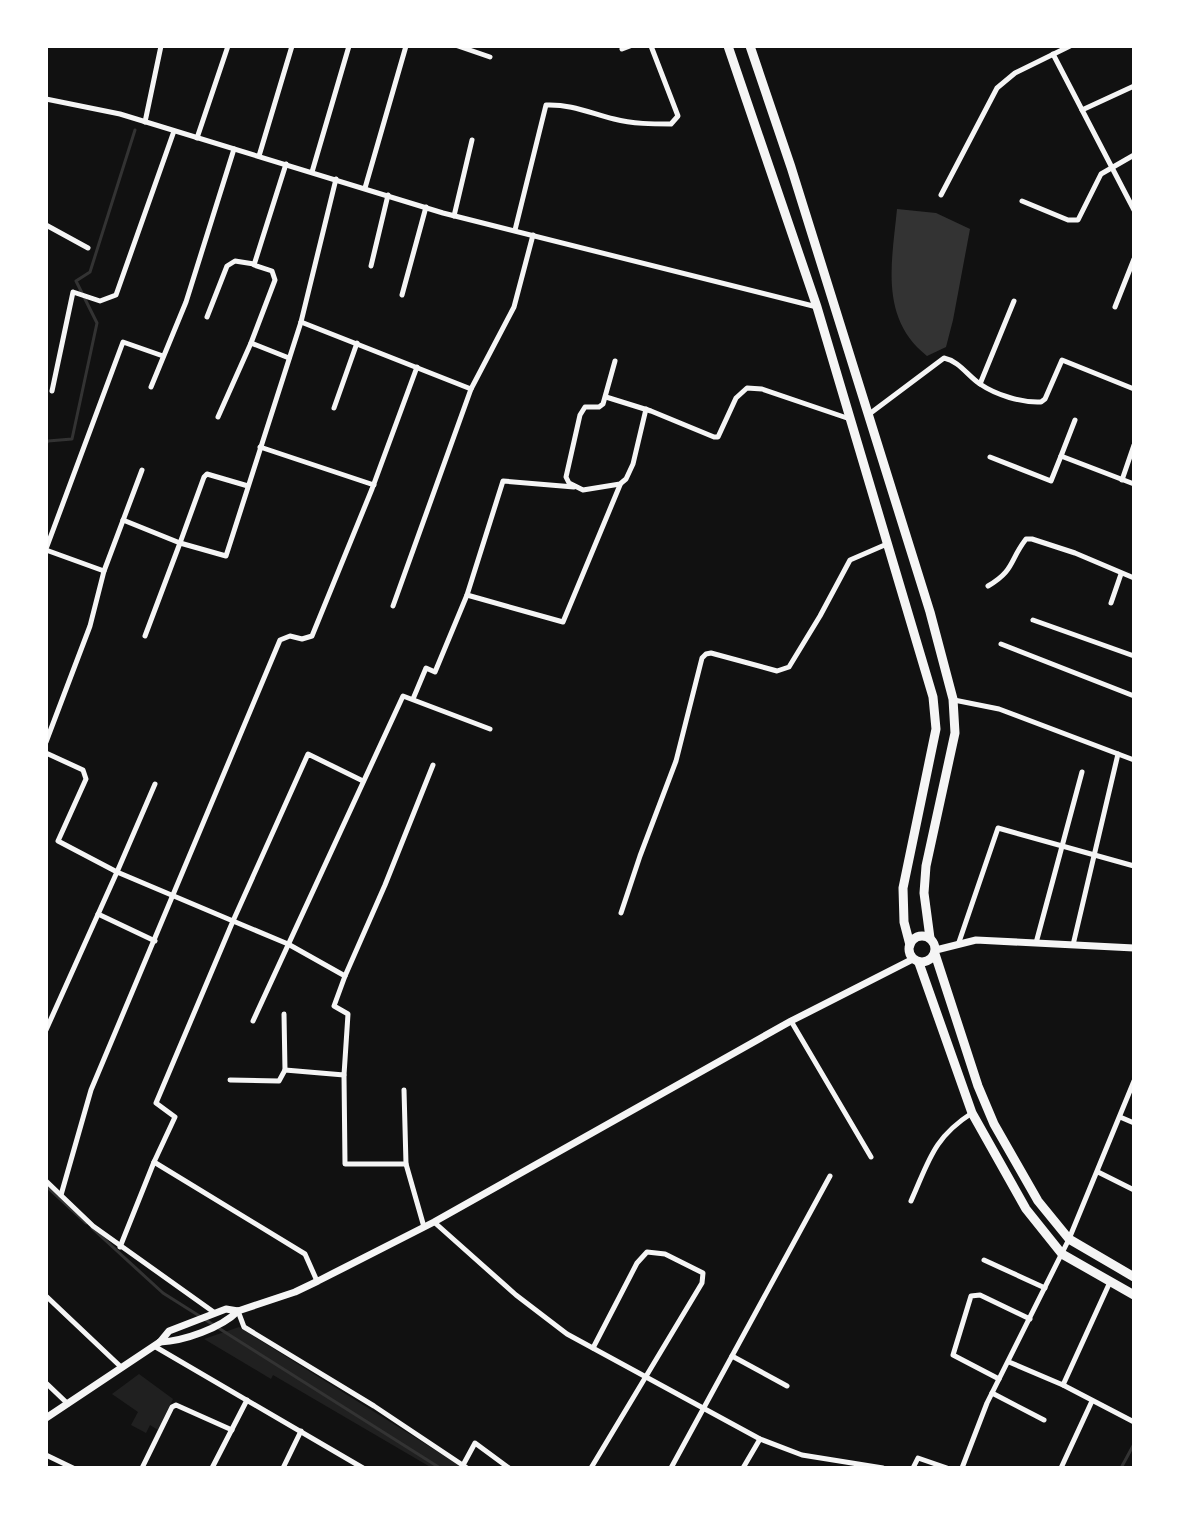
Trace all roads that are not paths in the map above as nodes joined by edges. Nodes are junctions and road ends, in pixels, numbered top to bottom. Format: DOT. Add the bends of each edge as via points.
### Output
graph roads {
  1 [pos="161,46"];
  2 [pos="228,46"];
  3 [pos="292,46"];
  4 [pos="349,46"];
  5 [pos="406,46"];
  6 [pos="458,46"];
  7 [pos="630,46"];
  8 [pos="651,46"];
  9 [pos="728,46"];
  10 [pos="750,46"];
  11 [pos="1070,46"];
  12 [pos="622,49"];
  13 [pos="1053,54"];
  14 [pos="490,57"];
  15 [pos="1134,86"];
  16 [pos="46,99"];
  17 [pos="1082,110"];
  18 [pos="145,122"];
  19 [pos="174,131"];
  20 [pos="197,138"];
  21 [pos="472,140"];
  22 [pos="234,149"];
  23 [pos="1134,155"];
  24 [pos="259,156"];
  25 [pos="286,164"];
  26 [pos="1113,166"];
  27 [pos="312,172"];
  28 [pos="336,179"];
  29 [pos="365,188"];
  30 [pos="388,195"];
  31 [pos="941,195"];
  32 [pos="1022,201"];
  33 [pos="426,207"];
  34 [pos="1134,210"];
  35 [pos="454,216"];
  36 [pos="46,225"];
  37 [pos="515,230"];
  38 [pos="533,235"];
  39 [pos="88,248"];
  40 [pos="1134,259"];
  41 [pos="254,265"];
  42 [pos="371,266"];
  43 [pos="402,295"];
  44 [pos="1014,301"];
  45 [pos="817,307"];
  46 [pos="1115,307"];
  47 [pos="207,317"];
  48 [pos="301,322"];
  49 [pos="251,343"];
  50 [pos="357,343"];
  51 [pos="163,356"];
  52 [pos="289,358"];
  53 [pos="615,361"];
  54 [pos="417,367"];
  55 [pos="980,384"];
  56 [pos="151,387"];
  57 [pos="471,389"];
  58 [pos="1134,389"];
  59 [pos="52,391"];
  60 [pos="606,397"];
  61 [pos="334,408"];
  62 [pos="646,409"];
  63 [pos="868,415"];
  64 [pos="218,417"];
  65 [pos="851,420"];
  66 [pos="1075,420"];
  67 [pos="1134,445"];
  68 [pos="260,447"];
  69 [pos="1061,456"];
  70 [pos="990,457"];
  71 [pos="142,470"];
  72 [pos="1122,480"];
  73 [pos="620,484"];
  74 [pos="1134,484"];
  75 [pos="374,485"];
  76 [pos="248,486"];
  77 [pos="574,487"];
  78 [pos="123,520"];
  79 [pos="180,543"];
  80 [pos="888,544"];
  81 [pos="46,549"];
  82 [pos="104,571"];
  83 [pos="1121,574"];
  84 [pos="1134,578"];
  85 [pos="988,586"];
  86 [pos="467,595"];
  87 [pos="1111,603"];
  88 [pos="393,606"];
  89 [pos="1033,620"];
  90 [pos="145,636"];
  91 [pos="1001,644"];
  92 [pos="1134,656"];
  93 [pos="1134,696"];
  94 [pos="413,699"];
  95 [pos="953,699"];
  96 [pos="490,729"];
  97 [pos="46,742"];
  98 [pos="46,753"];
  99 [pos="1118,754"];
  100 [pos="1134,760"];
  101 [pos="433,765"];
  102 [pos="1082,772"];
  103 [pos="363,781"];
  104 [pos="155,784"];
  105 [pos="1062,845"];
  106 [pos="1095,854"];
  107 [pos="1134,866"];
  108 [pos="117,872"];
  109 [pos="174,897"];
  110 [pos="621,913"];
  111 [pos="98,914"];
  112 [pos="233,921"];
  113 [pos="930,938"];
  114 [pos="155,941"];
  115 [pos="959,942"];
  116 [pos="1036,943"];
  117 [pos="288,944"];
  118 [pos="910,945"];
  119 [pos="1073,945"];
  120 [pos="1134,948"];
  121 [pos="936,952"];
  122 [pos="916,961"];
  123 [pos="345,976"];
  124 [pos="284,1014"];
  125 [pos="253,1021"];
  126 [pos="791,1021"];
  127 [pos="46,1030"];
  128 [pos="285,1070"];
  129 [pos="344,1075"];
  130 [pos="230,1080"];
  131 [pos="1134,1081"];
  132 [pos="404,1090"];
  133 [pos="972,1113"];
  134 [pos="1120,1117"];
  135 [pos="1134,1123"];
  136 [pos="871,1157"];
  137 [pos="154,1162"];
  138 [pos="406,1164"];
  139 [pos="1098,1172"];
  140 [pos="830,1176"];
  141 [pos="46,1181"];
  142 [pos="1134,1190"];
  143 [pos="61,1195"];
  144 [pos="911,1201"];
  145 [pos="434,1222"];
  146 [pos="424,1227"];
  147 [pos="1069,1239"];
  148 [pos="120,1247"];
  149 [pos="1062,1254"];
  150 [pos="984,1260"];
  151 [pos="1134,1277"];
  152 [pos="318,1281"];
  153 [pos="1110,1282"];
  154 [pos="1045,1288"];
  155 [pos="1134,1295"];
  156 [pos="46,1296"];
  157 [pos="238,1311"];
  158 [pos="216,1313"];
  159 [pos="1030,1319"];
  160 [pos="157,1344"];
  161 [pos="593,1348"];
  162 [pos="732,1356"];
  163 [pos="1009,1362"];
  164 [pos="121,1367"];
  165 [pos="646,1377"];
  166 [pos="999,1379"];
  167 [pos="46,1383"];
  168 [pos="1063,1385"];
  169 [pos="787,1386"];
  170 [pos="992,1393"];
  171 [pos="247,1400"];
  172 [pos="1092,1401"];
  173 [pos="68,1404"];
  174 [pos="704,1408"];
  175 [pos="46,1418"];
  176 [pos="1044,1420"];
  177 [pos="1134,1422"];
  178 [pos="232,1430"];
  179 [pos="301,1431"];
  180 [pos="760,1439"];
  181 [pos="46,1455"];
  182 [pos="464,1467"];
  183 [pos="73,1468"];
  184 [pos="142,1468"];
  185 [pos="212,1468"];
  186 [pos="283,1468"];
  187 [pos="363,1468"];
  188 [pos="509,1468"];
  189 [pos="591,1468"];
  190 [pos="671,1468"];
  191 [pos="743,1468"];
  192 [pos="883,1468"];
  193 [pos="913,1468"];
  194 [pos="947,1468"];
  195 [pos="962,1468"];
  196 [pos="1061,1468"];
  1 -- 18 [label="street"];
  2 -- 20 [label="street"];
  3 -- 24 [label="street"];
  4 -- 27 [label="street"];
  5 -- 29 [label="street"];
  6 -- 14 [label="street"];
  7 -- 12 [label="street"];
  8 -- 37 [label="street" via="678,116 671,124 646,124 567,104 546,105"];
  9 -- 45 [label="highway"];
  10 -- 63 [label="highway"];
  11 -- 13 [label="street"];
  13 -- 17 [label="street"];
  13 -- 31 [label="street" via="997,88"];
  15 -- 17 [label="street"];
  16 -- 18 [label="street"];
  17 -- 26 [label="street"];
  18 -- 19 [label="street"];
  19 -- 20 [label="street"];
  19 -- 59 [label="street" via="116,295 100,301 73,292"];
  20 -- 22 [label="street"];
  21 -- 35 [label="street"];
  22 -- 24 [label="street"];
  22 -- 51 [label="street" via="186,302"];
  23 -- 26 [label="street"];
  24 -- 25 [label="street"];
  25 -- 27 [label="street"];
  25 -- 41 [label="street"];
  26 -- 32 [label="street" via="1096,181 1078,220"];
  26 -- 34 [label="street"];
  27 -- 28 [label="street"];
  28 -- 29 [label="street"];
  28 -- 48 [label="street"];
  29 -- 30 [label="street"];
  30 -- 33 [label="street"];
  30 -- 42 [label="street"];
  33 -- 35 [label="street"];
  33 -- 43 [label="street"];
  35 -- 37 [label="street"];
  36 -- 39 [label="street"];
  37 -- 38 [label="street"];
  38 -- 45 [label="street"];
  38 -- 57 [label="street" via="514,307"];
  40 -- 46 [label="street"];
  41 -- 47 [label="street" via="235,261 227,266"];
  41 -- 49 [label="street" via="272,271 275,280"];
  44 -- 55 [label="street"];
  45 -- 65 [label="highway"];
  48 -- 50 [label="street"];
  48 -- 52 [label="street"];
  49 -- 52 [label="street"];
  49 -- 64 [label="street"];
  50 -- 54 [label="street"];
  50 -- 61 [label="street"];
  51 -- 56 [label="street"];
  51 -- 81 [label="street" via="123,342"];
  52 -- 68 [label="street"];
  53 -- 60 [label="street"];
  54 -- 57 [label="street"];
  54 -- 75 [label="street"];
  55 -- 58 [label="street" via="1001,395 1041,402 1062,360"];
  55 -- 63 [label="street" via="944,358"];
  57 -- 88 [label="street"];
  60 -- 62 [label="street"];
  60 -- 77 [label="street" via="599,407 585,407 580,415 566,477"];
  62 -- 65 [label="street" via="718,437 741,392 754,388"];
  62 -- 73 [label="street" via="633,464"];
  63 -- 95 [label="highway"];
  65 -- 80 [label="highway"];
  66 -- 69 [label="street"];
  67 -- 72 [label="street"];
  68 -- 75 [label="street"];
  68 -- 76 [label="street"];
  69 -- 70 [label="street" via="1051,481"];
  69 -- 72 [label="street"];
  71 -- 78 [label="street"];
  72 -- 74 [label="street"];
  73 -- 77 [label="street"];
  73 -- 86 [label="street" via="563,622"];
  75 -- 109 [label="street" via="312,636 280,640"];
  76 -- 79 [label="street" via="207,474"];
  76 -- 79 [label="street" via="226,556"];
  77 -- 86 [label="street" via="503,481"];
  78 -- 79 [label="street"];
  78 -- 82 [label="street"];
  79 -- 90 [label="street"];
  80 -- 110 [label="street" via="850,560 784,670 711,653 702,658 676,761"];
  80 -- 118 [label="highway" via="936,713 903,888"];
  81 -- 82 [label="street"];
  82 -- 97 [label="street" via="90,626"];
  83 -- 84 [label="street"];
  83 -- 85 [label="street" via="1026,539 1008,572"];
  83 -- 87 [label="street"];
  86 -- 94 [label="street" via="435,672 426,668"];
  89 -- 92 [label="street"];
  91 -- 93 [label="street"];
  94 -- 96 [label="street"];
  94 -- 103 [label="street" via="403,696"];
  95 -- 99 [label="street" via="999,709"];
  95 -- 113 [label="highway" via="955,733 926,866"];
  98 -- 108 [label="street" via="86,774 58,841"];
  99 -- 100 [label="street"];
  99 -- 106 [label="street"];
  101 -- 123 [label="street"];
  102 -- 105 [label="street"];
  103 -- 112 [label="street" via="308,754"];
  103 -- 117 [label="street"];
  104 -- 108 [label="street"];
  105 -- 106 [label="street"];
  105 -- 115 [label="street" via="998,828"];
  105 -- 116 [label="street"];
  106 -- 107 [label="street"];
  106 -- 119 [label="street"];
  108 -- 109 [label="street"];
  108 -- 111 [label="street"];
  109 -- 112 [label="street"];
  109 -- 114 [label="street"];
  111 -- 114 [label="street"];
  111 -- 127 [label="street"];
  112 -- 117 [label="street"];
  112 -- 137 [label="street" via="156,1103 175,1117"];
  113 -- 118 [label="highway" via="919,937"];
  113 -- 121 [label="highway"];
  114 -- 143 [label="street" via="91,1090"];
  115 -- 116 [label="street"];
  115 -- 121 [label="street"];
  116 -- 119 [label="street"];
  117 -- 123 [label="street"];
  117 -- 125 [label="street"];
  118 -- 122 [label="highway"];
  119 -- 120 [label="street"];
  121 -- 122 [label="highway" via="929,961"];
  121 -- 147 [label="highway" via="994,1124 1038,1201"];
  122 -- 126 [label="street"];
  122 -- 133 [label="highway"];
  123 -- 129 [label="street" via="334,1006 348,1014"];
  124 -- 128 [label="street"];
  126 -- 136 [label="street"];
  126 -- 145 [label="street"];
  128 -- 129 [label="street"];
  128 -- 130 [label="street" via="279,1081"];
  129 -- 138 [label="street" via="345,1164"];
  131 -- 134 [label="street"];
  132 -- 138 [label="street"];
  133 -- 144 [label="street" via="939,1140"];
  133 -- 149 [label="highway" via="1026,1209"];
  134 -- 135 [label="street"];
  134 -- 139 [label="street"];
  137 -- 148 [label="street"];
  137 -- 152 [label="street" via="305,1254"];
  138 -- 146 [label="street"];
  139 -- 142 [label="street"];
  139 -- 147 [label="street"];
  140 -- 162 [label="street"];
  141 -- 143 [label="street"];
  143 -- 148 [label="street"];
  145 -- 146 [label="street"];
  145 -- 161 [label="street" via="516,1295"];
  146 -- 152 [label="street"];
  147 -- 149 [label="street"];
  147 -- 151 [label="highway"];
  148 -- 158 [label="street"];
  149 -- 153 [label="highway"];
  149 -- 154 [label="street"];
  150 -- 154 [label="street"];
  152 -- 157 [label="street"];
  153 -- 155 [label="highway"];
  153 -- 168 [label="street"];
  154 -- 159 [label="street"];
  156 -- 164 [label="street"];
  157 -- 158 [label="street"];
  157 -- 160 [label="street" via="228,1321"];
  157 -- 182 [label="street" via="244,1327"];
  158 -- 160 [label="street" via="169,1331"];
  159 -- 163 [label="street"];
  159 -- 166 [label="street" via="980,1295 971,1296 953,1355"];
  160 -- 164 [label="street"];
  160 -- 171 [label="street"];
  161 -- 165 [label="street"];
  161 -- 165 [label="street" via="647,1252 699,1270 702,1283"];
  162 -- 169 [label="street"];
  162 -- 174 [label="street"];
  163 -- 166 [label="street"];
  163 -- 168 [label="street"];
  164 -- 173 [label="street"];
  165 -- 174 [label="street"];
  165 -- 189 [label="street"];
  166 -- 170 [label="street"];
  167 -- 173 [label="street"];
  168 -- 172 [label="street"];
  170 -- 176 [label="street"];
  170 -- 195 [label="street"];
  171 -- 178 [label="street"];
  171 -- 179 [label="street"];
  172 -- 177 [label="street"];
  172 -- 196 [label="street"];
  173 -- 175 [label="street"];
  174 -- 180 [label="street"];
  174 -- 190 [label="street"];
  178 -- 184 [label="street" via="176,1405"];
  178 -- 185 [label="street"];
  179 -- 186 [label="street"];
  179 -- 187 [label="street"];
  180 -- 191 [label="street"];
  180 -- 192 [label="street" via="802,1455"];
  181 -- 183 [label="street"];
  182 -- 188 [label="street" via="475,1443"];
  193 -- 194 [label="street" via="918,1458"];
}
